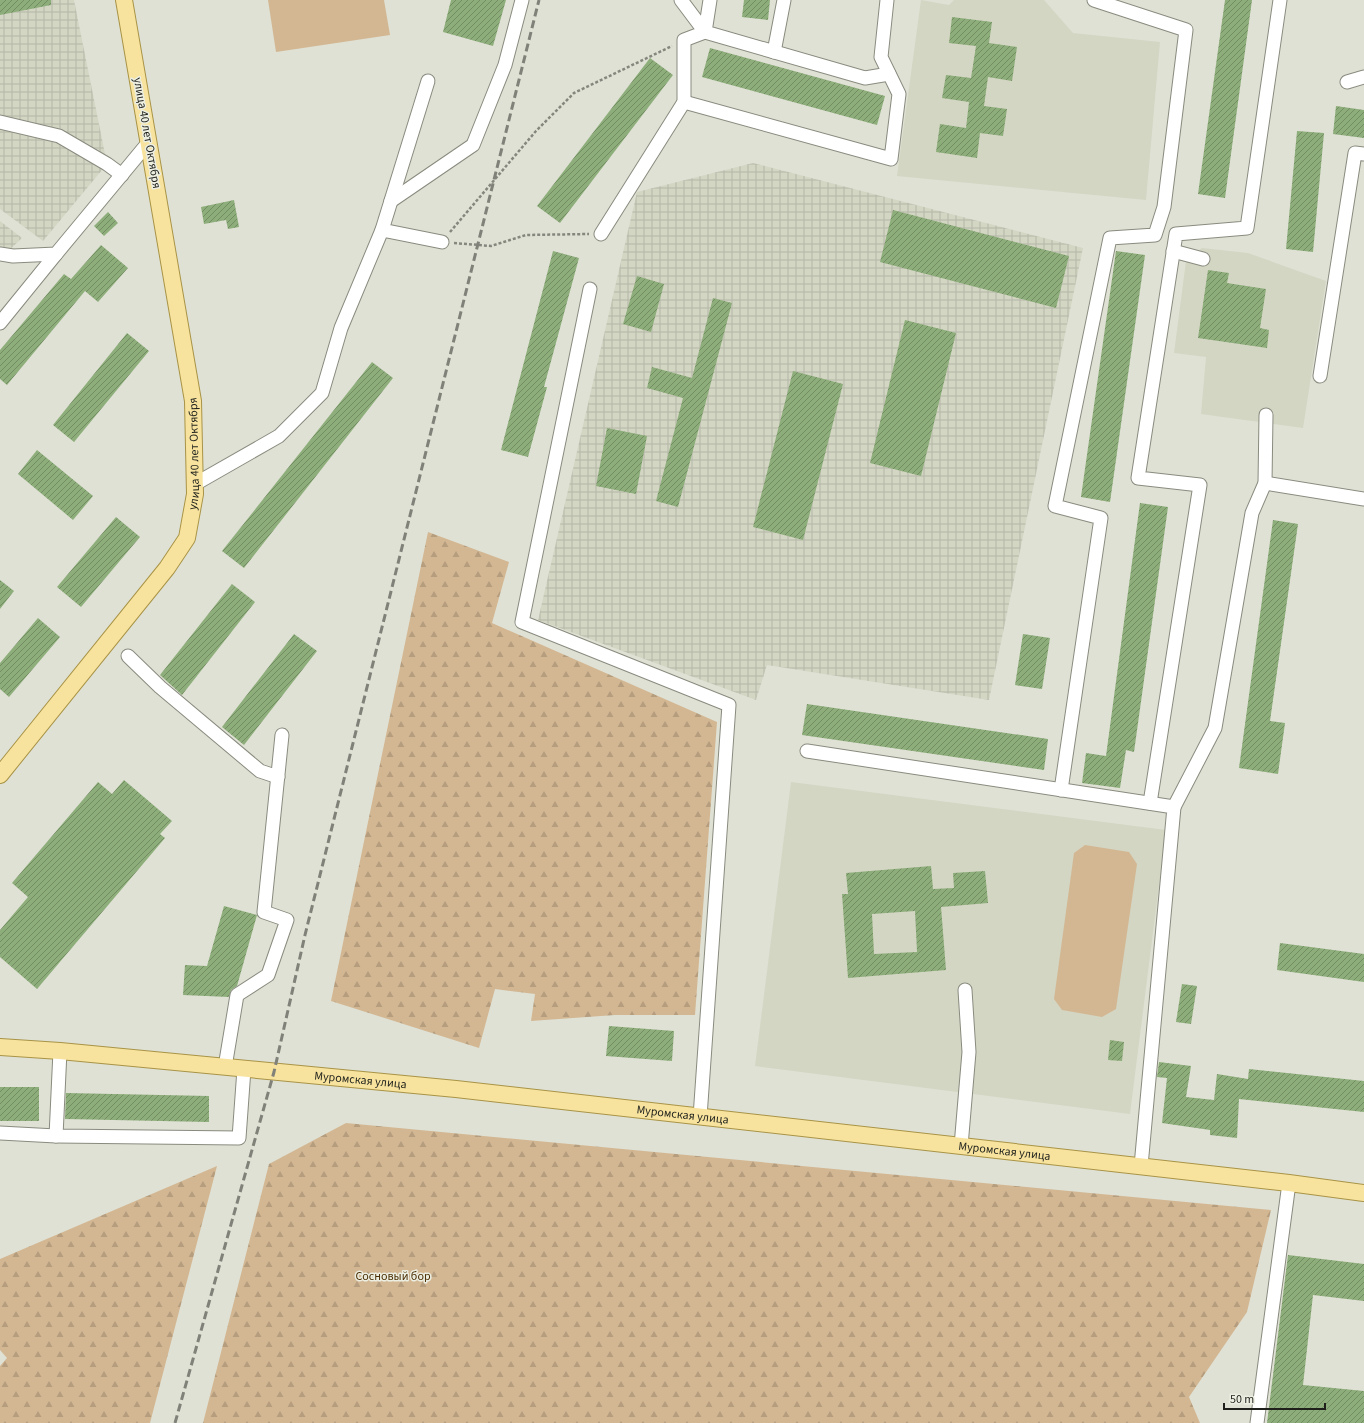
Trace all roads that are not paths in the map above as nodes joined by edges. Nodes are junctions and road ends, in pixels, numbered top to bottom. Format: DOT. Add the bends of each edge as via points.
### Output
graph roads {
  1 [pos="124,0"];
  2 [pos="522,0"];
  3 [pos="681,0"];
  4 [pos="710,0"];
  5 [pos="784,0"];
  6 [pos="888,0"];
  7 [pos="1094,0"];
  8 [pos="1280,0"];
  9 [pos="1109,2"];
  10 [pos="705,32"];
  11 [pos="774,52"];
  12 [pos="889,74"];
  13 [pos="1364,78"];
  14 [pos="428,81"];
  15 [pos="1347,82"];
  16 [pos="684,102"];
  17 [pos="0,122"];
  18 [pos="148,143"];
  19 [pos="1364,154"];
  20 [pos="122,175"];
  21 [pos="391,202"];
  22 [pos="382,230"];
  23 [pos="601,234"];
  24 [pos="1155,234"];
  25 [pos="1176,234"];
  26 [pos="442,242"];
  27 [pos="1173,251"];
  28 [pos="0,254"];
  29 [pos="56,254"];
  30 [pos="1203,259"];
  31 [pos="590,289"];
  32 [pos="0,323"];
  33 [pos="1320,376"];
  34 [pos="1266,415"];
  35 [pos="1265,483"];
  36 [pos="195,484"];
  37 [pos="1364,499"];
  38 [pos="128,656"];
  39 [pos="282,735"];
  40 [pos="807,751"];
  41 [pos="0,775"];
  42 [pos="278,777"];
  43 [pos="1061,790"];
  44 [pos="1150,803"];
  45 [pos="1174,807"];
  46 [pos="964,990"];
  47 [pos="0,1047"];
  48 [pos="60,1051"];
  49 [pos="225,1067"];
  50 [pos="244,1069"];
  51 [pos="700,1117"];
  52 [pos="0,1133"];
  53 [pos="56,1136"];
  54 [pos="961,1146"];
  55 [pos="1141,1166"];
  56 [pos="1289,1183"];
  57 [pos="1364,1193"];
  58 [pos="1257,1423"];
  1 -- 18 [label="main road, улица 40 лет Октября"];
  2 -- 21 [label="street" via="505,65 473,145"];
  3 -- 10 [label="street"];
  4 -- 10 [label="street"];
  5 -- 11 [label="street"];
  6 -- 12 [label="street" via="881,57"];
  7 -- 9 [label="street"];
  8 -- 25 [label="street" via="1247,228"];
  9 -- 24 [label="street" via="1186,30 1164,207"];
  10 -- 11 [label="street"];
  10 -- 16 [label="street" via="684,40"];
  11 -- 12 [label="street" via="865,78"];
  12 -- 16 [label="street" via="899,94 891,159"];
  13 -- 15 [label="street"];
  14 -- 21 [label="street"];
  16 -- 23 [label="street"];
  17 -- 20 [label="street" via="59,136"];
  18 -- 20 [label="street"];
  18 -- 36 [label="main road, улица 40 лет Октября" via="193,401"];
  19 -- 33 [label="street" via="1356,153"];
  20 -- 29 [label="street"];
  21 -- 22 [label="street"];
  22 -- 26 [label="street"];
  22 -- 36 [label="street" via="341,328 322,393 279,436"];
  24 -- 25 [label="street"];
  24 -- 43 [label="street" via="1110,238 1055,506 1101,518"];
  25 -- 27 [label="street"];
  27 -- 30 [label="street"];
  27 -- 44 [label="street" via="1138,478 1200,485"];
  28 -- 29 [label="street"];
  29 -- 32 [label="street"];
  31 -- 51 [label="street" via="522,622 729,705"];
  34 -- 35 [label="street"];
  35 -- 37 [label="street"];
  35 -- 45 [label="street" via="1252,513 1215,728"];
  36 -- 41 [label="main road, улица 40 лет Октября" via="187,538 167,568"];
  38 -- 42 [label="street" via="160,687 260,771"];
  39 -- 42 [label="street"];
  40 -- 43 [label="street"];
  42 -- 49 [label="street" via="264,912 287,920 268,975 237,995"];
  43 -- 44 [label="street"];
  44 -- 45 [label="street"];
  45 -- 55 [label="street"];
  46 -- 54 [label="street" via="969,1052"];
  47 -- 48 [label="main road, Муромская улица"];
  48 -- 49 [label="main road, Муромская улица"];
  48 -- 53 [label="street"];
  49 -- 50 [label="main road, Муромская улица"];
  50 -- 51 [label="main road, Муромская улица"];
  50 -- 53 [label="street" via="239,1138"];
  51 -- 54 [label="main road, Муромская улица"];
  52 -- 53 [label="street"];
  54 -- 55 [label="main road, Муромская улица"];
  55 -- 56 [label="main road, Муромская улица"];
  56 -- 57 [label="main road, Муромская улица"];
  56 -- 58 [label="street"];
}
